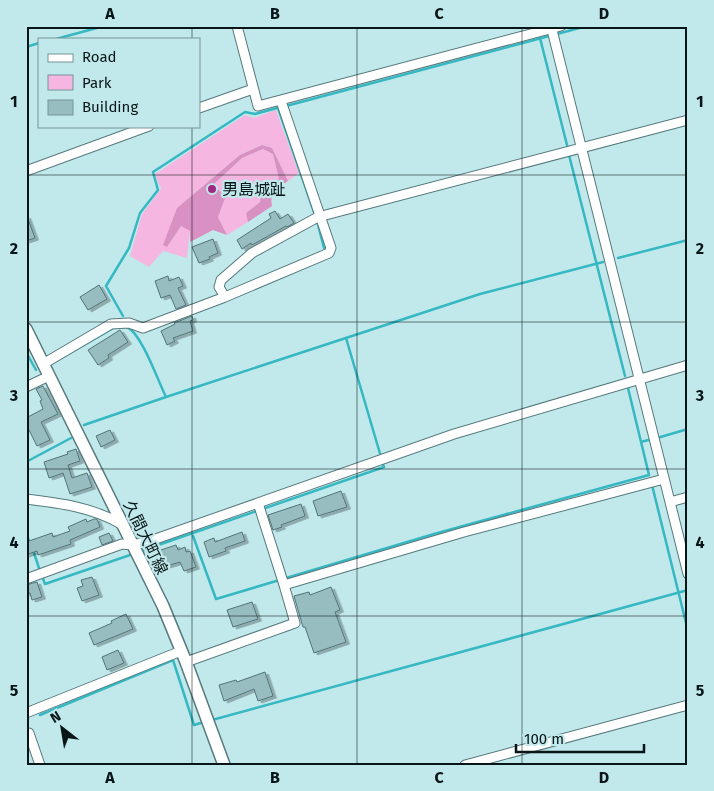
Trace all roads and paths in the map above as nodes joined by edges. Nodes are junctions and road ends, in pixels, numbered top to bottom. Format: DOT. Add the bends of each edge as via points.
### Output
graph roads {
  1 [pos="237,26"];
  2 [pos="554,30"];
  3 [pos="252,88"];
  4 [pos="281,101"];
  5 [pos="200,108"];
  6 [pos="688,120"];
  7 [pos="144,128"];
  8 [pos="582,148"];
  9 [pos="26,171"];
  10 [pos="317,218"];
  11 [pos="225,297"];
  12 [pos="26,329"];
  13 [pos="43,364"];
  14 [pos="688,365"];
  15 [pos="49,376"];
  16 [pos="640,378"];
  17 [pos="26,387"];
  18 [pos="664,479"];
  19 [pos="688,497"];
  20 [pos="26,499"];
  21 [pos="670,502"];
  22 [pos="259,508"];
  23 [pos="121,524"];
  24 [pos="134,550"];
  25 [pos="688,574"];
  26 [pos="26,579"];
  27 [pos="283,582"];
  28 [pos="183,656"];
  29 [pos="688,705"];
  30 [pos="26,713"];
  31 [pos="27,730"];
  32 [pos="40,765"];
  33 [pos="224,765"];
  34 [pos="465,765"];
  1 -- 3 [label="street"];
  2 -- 4 [label="street"];
  2 -- 8 [label="street"];
  3 -- 4 [label="street" via="258,106"];
  3 -- 5 [label="street"];
  4 -- 10 [label="street"];
  6 -- 8 [label="street"];
  7 -- 9 [label="street"];
  8 -- 10 [label="street"];
  8 -- 16 [label="street"];
  10 -- 11 [label="street" via="252,252 221,280 219,287"];
  10 -- 11 [label="street" via="331,248 329,253"];
  11 -- 13 [label="street" via="144,328 129,322 111,324"];
  12 -- 13 [label="main road, 久間大町線"];
  13 -- 15 [label="main road, 久間大町線"];
  14 -- 16 [label="street"];
  15 -- 17 [label="street"];
  15 -- 23 [label="main road, 久間大町線"];
  16 -- 18 [label="street"];
  16 -- 22 [label="street" via="381,459"];
  18 -- 21 [label="street"];
  18 -- 27 [label="street"];
  19 -- 21 [label="street"];
  20 -- 23 [label="street" via="104,514"];
  21 -- 25 [label="street"];
  22 -- 24 [label="street" via="147,542"];
  22 -- 27 [label="street"];
  23 -- 24 [label="main road, 久間大町線"];
  24 -- 26 [label="street" via="122,544"];
  24 -- 28 [label="main road, 久間大町線"];
  27 -- 28 [label="street" via="296,623"];
  28 -- 30 [label="street"];
  28 -- 33 [label="main road, 久間大町線"];
  29 -- 34 [label="street"];
  31 -- 32 [label="street"];
}
